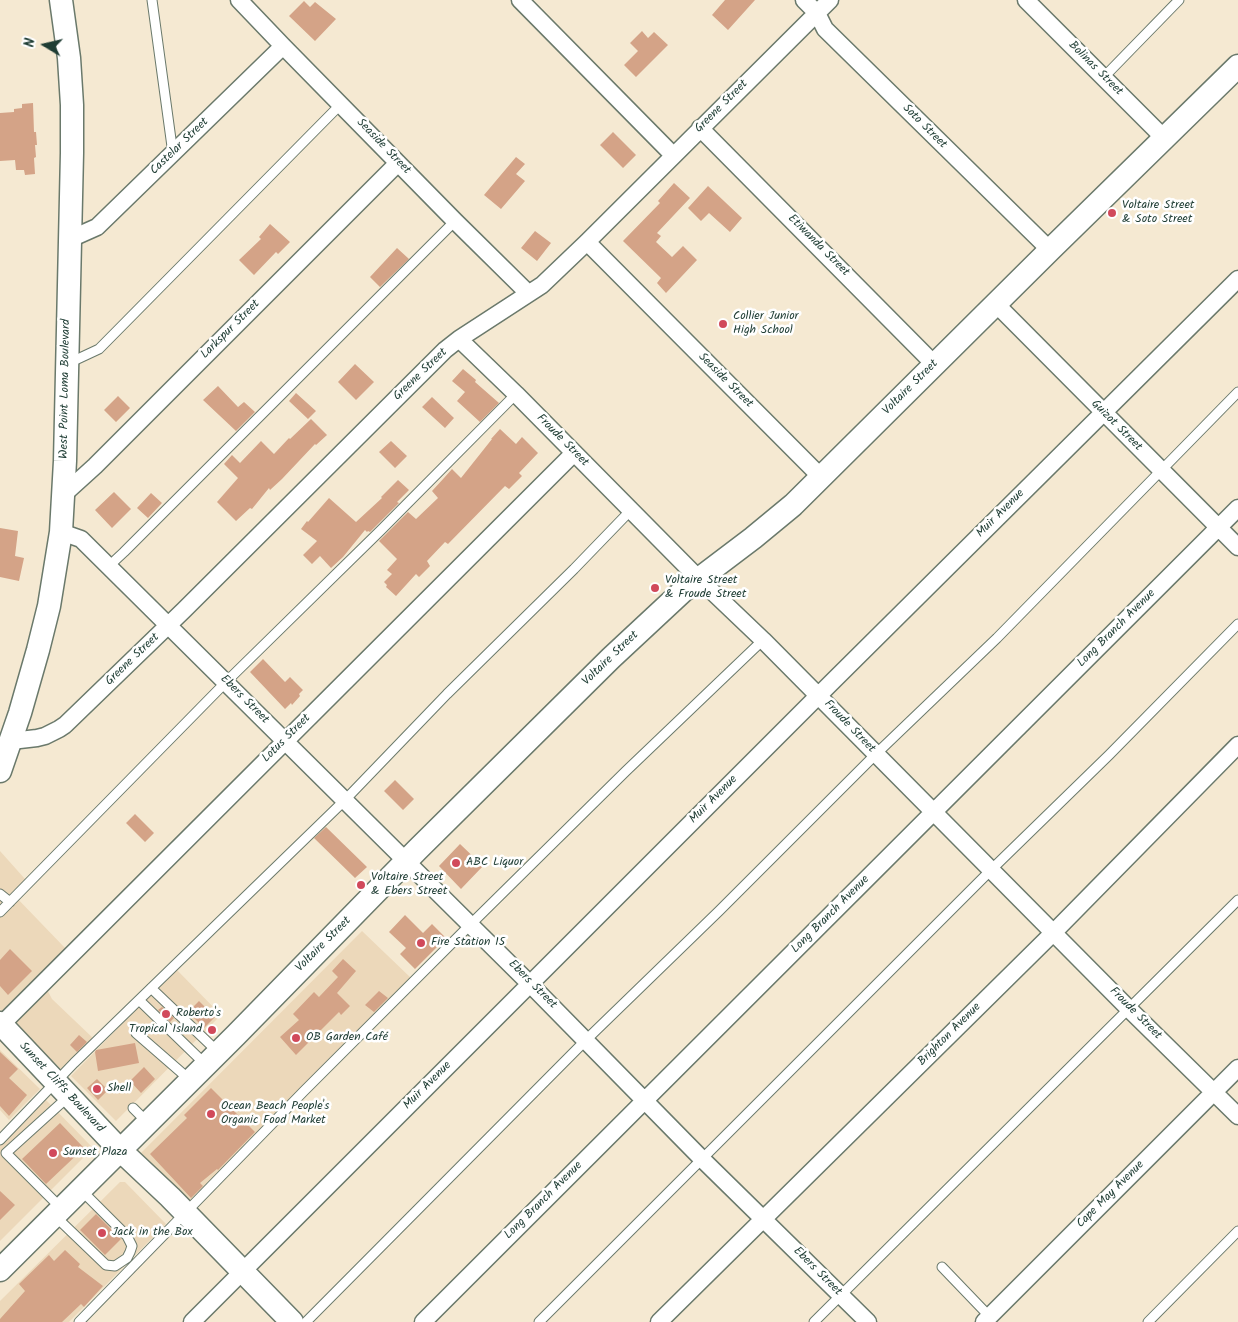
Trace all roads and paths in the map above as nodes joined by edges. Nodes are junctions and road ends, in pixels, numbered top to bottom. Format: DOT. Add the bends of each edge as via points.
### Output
graph roads {
  1 [pos="62,0"];
  2 [pos="152,0"];
  3 [pos="520,0"];
  4 [pos="804,0"];
  5 [pos="830,0"];
  6 [pos="1026,0"];
  7 [pos="1179,0"];
  8 [pos="247,2"];
  9 [pos="817,13"];
  10 [pos="283,46"];
  11 [pos="1238,66"];
  12 [pos="1104,77"];
  13 [pos="341,104"];
  14 [pos="700,128"];
  15 [pos="1164,138"];
  16 [pos="173,154"];
  17 [pos="673,155"];
  18 [pos="398,163"];
  19 [pos="455,221"];
  20 [pos="70,239"];
  21 [pos="587,242"];
  22 [pos="1050,250"];
  23 [pos="1238,279"];
  24 [pos="528,294"];
  25 [pos="996,304"];
  26 [pos="459,339"];
  27 [pos="67,364"];
  28 [pos="935,365"];
  29 [pos="1238,392"];
  30 [pos="516,394"];
  31 [pos="1103,413"];
  32 [pos="574,453"];
  33 [pos="1161,470"];
  34 [pos="821,477"];
  35 [pos="63,495"];
  36 [pos="1238,508"];
  37 [pos="631,510"];
  38 [pos="1219,527"];
  39 [pos="61,532"];
  40 [pos="1238,547"];
  41 [pos="109,566"];
  42 [pos="698,578"];
  43 [pos="1238,624"];
  44 [pos="169,625"];
  45 [pos="763,640"];
  46 [pos="226,682"];
  47 [pos="818,696"];
  48 [pos="11,741"];
  49 [pos="286,741"];
  50 [pos="1238,745"];
  51 [pos="876,754"];
  52 [pos="0,771"];
  53 [pos="345,800"];
  54 [pos="934,812"];
  55 [pos="407,861"];
  56 [pos="992,869"];
  57 [pos="0,894"];
  58 [pos="1238,900"];
  59 [pos="10,902"];
  60 [pos="0,912"];
  61 [pos="470,925"];
  62 [pos="1054,932"];
  63 [pos="530,984"];
  64 [pos="151,988"];
  65 [pos="139,1000"];
  66 [pos="1129,1009"];
  67 [pos="0,1024"];
  68 [pos="136,1033"];
  69 [pos="586,1040"];
  70 [pos="205,1066"];
  71 [pos="1238,1068"];
  72 [pos="67,1089"];
  73 [pos="1214,1092"];
  74 [pos="645,1100"];
  75 [pos="1238,1116"];
  76 [pos="0,1140"];
  77 [pos="120,1150"];
  78 [pos="702,1159"];
  79 [pos="81,1190"];
  80 [pos="58,1212"];
  81 [pos="185,1213"];
  82 [pos="763,1219"];
  83 [pos="1238,1231"];
  84 [pos="942,1267"];
  85 [pos="0,1270"];
  86 [pos="242,1272"];
  87 [pos="841,1296"];
  88 [pos="987,1319"];
  89 [pos="79,1322"];
  90 [pos="192,1322"];
  91 [pos="292,1322"];
  92 [pos="306,1322"];
  93 [pos="423,1322"];
  94 [pos="539,1322"];
  95 [pos="659,1322"];
  96 [pos="814,1322"];
  97 [pos="868,1322"];
  98 [pos="1148,1322"];
  1 -- 20 [label="main road, West Point Loma Boulevard" via="72,105"];
  2 -- 16 [label="lane"];
  3 -- 17 [label="street"];
  4 -- 9 [label="street, Soto Street"];
  5 -- 9 [label="street, Greene Street"];
  6 -- 12 [label="street, Bolinas Street"];
  7 -- 12 [label="lane"];
  8 -- 10 [label="street, Seaside Street"];
  9 -- 14 [label="street, Greene Street"];
  9 -- 22 [label="street, Soto Street" via="825,29"];
  10 -- 13 [label="street, Seaside Street"];
  10 -- 16 [label="street, Castelar Street"];
  11 -- 15 [label="main road, Voltaire Street"];
  12 -- 15 [label="street, Bolinas Street"];
  13 -- 18 [label="street, Seaside Street"];
  13 -- 27 [label="lane" via="99,349"];
  14 -- 17 [label="street, Greene Street"];
  14 -- 28 [label="street, Etiwanda Street"];
  15 -- 22 [label="main road, Voltaire Street"];
  16 -- 20 [label="street, Castelar Street" via="97,228"];
  17 -- 21 [label="street, Greene Street"];
  18 -- 19 [label="street, Seaside Street"];
  18 -- 35 [label="street, Larkspur Street"];
  19 -- 24 [label="street, Seaside Street"];
  19 -- 41 [label="lane"];
  20 -- 27 [label="main road, West Point Loma Boulevard"];
  21 -- 24 [label="street, Greene Street"];
  21 -- 34 [label="street, Seaside Street"];
  22 -- 25 [label="main road, Voltaire Street"];
  23 -- 31 [label="street, Muir Avenue"];
  24 -- 26 [label="street, Greene Street"];
  25 -- 28 [label="main road, Voltaire Street"];
  25 -- 31 [label="street, Guizot Street"];
  26 -- 30 [label="street, Froude Street"];
  26 -- 44 [label="street, Greene Street"];
  27 -- 35 [label="main road, West Point Loma Boulevard"];
  28 -- 34 [label="main road, Voltaire Street"];
  29 -- 33 [label="lane"];
  30 -- 32 [label="street, Froude Street"];
  30 -- 46 [label="lane"];
  31 -- 33 [label="street, Guizot Street"];
  31 -- 47 [label="street, Muir Avenue"];
  32 -- 37 [label="street, Froude Street"];
  32 -- 49 [label="street, Lotus Street"];
  33 -- 38 [label="street, Guizot Street"];
  33 -- 51 [label="lane" via="997,638"];
  34 -- 42 [label="main road, Voltaire Street" via="774,522"];
  35 -- 39 [label="main road, West Point Loma Boulevard"];
  36 -- 38 [label="street, Long Branch Avenue"];
  37 -- 42 [label="street, Froude Street"];
  37 -- 53 [label="lane"];
  38 -- 40 [label="street, Guizot Street"];
  38 -- 54 [label="street, Long Branch Avenue"];
  39 -- 41 [label="street, Ebers Street" via="81,539"];
  39 -- 48 [label="main road, West Point Loma Boulevard" via="49,606"];
  41 -- 44 [label="street, Ebers Street"];
  42 -- 45 [label="street, Froude Street"];
  42 -- 55 [label="main road, Voltaire Street" via="611,658"];
  43 -- 56 [label="lane"];
  44 -- 46 [label="street, Ebers Street"];
  44 -- 48 [label="street, Greene Street" via="65,725 45,736"];
  45 -- 47 [label="street, Froude Street"];
  45 -- 61 [label="lane"];
  46 -- 49 [label="street, Ebers Street"];
  46 -- 59 [label="lane"];
  47 -- 51 [label="street, Froude Street"];
  47 -- 63 [label="street, Muir Avenue"];
  48 -- 52 [label="main road, West Point Loma Boulevard"];
  49 -- 53 [label="street, Ebers Street"];
  49 -- 67 [label="street, Lotus Street"];
  50 -- 62 [label="street, Brighton Avenue"];
  51 -- 54 [label="street, Froude Street"];
  51 -- 69 [label="lane"];
  53 -- 55 [label="street, Ebers Street"];
  53 -- 64 [label="lane"];
  54 -- 56 [label="street, Froude Street"];
  54 -- 74 [label="street, Long Branch Avenue"];
  55 -- 61 [label="street, Ebers Street"];
  55 -- 70 [label="main road, Voltaire Street"];
  56 -- 62 [label="street, Froude Street"];
  56 -- 78 [label="lane"];
  57 -- 59 [label="lane"];
  58 -- 66 [label="lane"];
  59 -- 60 [label="lane"];
  61 -- 63 [label="street, Ebers Street"];
  61 -- 81 [label="lane"];
  62 -- 66 [label="street, Froude Street"];
  62 -- 82 [label="street, Brighton Avenue"];
  63 -- 69 [label="street, Ebers Street"];
  63 -- 86 [label="street, Muir Avenue"];
  64 -- 65 [label="lane"];
  64 -- 70 [label="lane"];
  65 -- 70 [label="lane"];
  65 -- 72 [label="lane" via="76,1066"];
  66 -- 73 [label="street, Froude Street"];
  66 -- 87 [label="lane"];
  67 -- 72 [label="main road, Sunset Cliffs Boulevard"];
  68 -- 70 [label="lane"];
  69 -- 74 [label="street, Ebers Street"];
  69 -- 92 [label="lane"];
  70 -- 77 [label="main road, Voltaire Street" via="140,1115"];
  71 -- 73 [label="street, Cape May Avenue"];
  72 -- 76 [label="lane"];
  72 -- 77 [label="main road, Sunset Cliffs Boulevard"];
  72 -- 80 [label="lane" via="6,1153"];
  73 -- 75 [label="street, Froude Street"];
  73 -- 88 [label="street, Cape May Avenue"];
  74 -- 78 [label="street, Ebers Street"];
  74 -- 93 [label="street, Long Branch Avenue"];
  77 -- 79 [label="main road, Voltaire Street"];
  77 -- 81 [label="main road, Sunset Cliffs Boulevard"];
  78 -- 82 [label="street, Ebers Street"];
  78 -- 94 [label="lane"];
  79 -- 80 [label="main road, Voltaire Street"];
  79 -- 80 [label="lane" via="127,1236 132,1246 127,1258 115,1266 106,1265"];
  80 -- 85 [label="main road, Voltaire Street"];
  81 -- 86 [label="main road, Sunset Cliffs Boulevard"];
  81 -- 89 [label="lane"];
  82 -- 87 [label="street, Ebers Street"];
  82 -- 95 [label="street, Brighton Avenue"];
  83 -- 98 [label="lane"];
  84 -- 88 [label="lane"];
  86 -- 90 [label="street, Muir Avenue"];
  86 -- 91 [label="main road, Sunset Cliffs Boulevard"];
  87 -- 96 [label="lane"];
  87 -- 97 [label="street, Ebers Street"];
}
